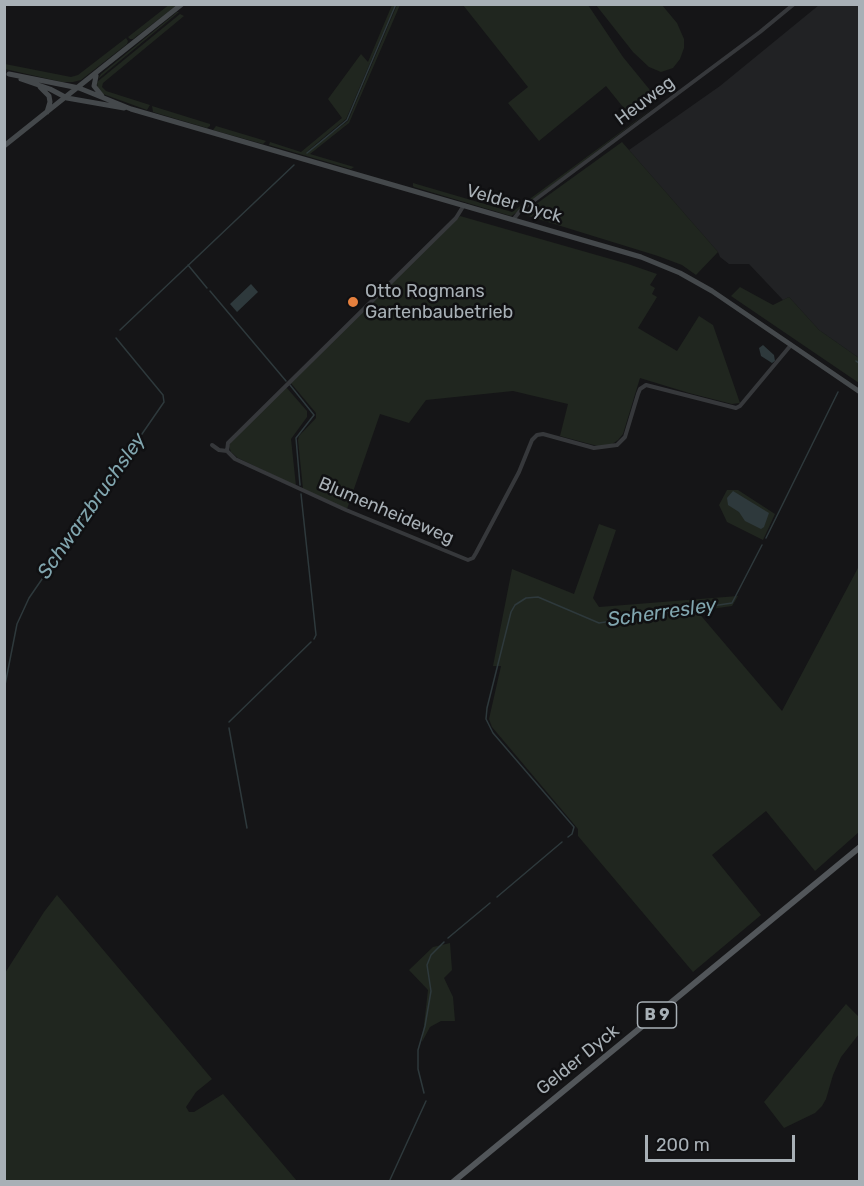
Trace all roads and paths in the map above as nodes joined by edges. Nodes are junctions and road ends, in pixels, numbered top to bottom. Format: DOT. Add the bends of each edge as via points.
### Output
graph roads {
  1 [pos="182,4"];
  2 [pos="794,4"];
  3 [pos="7,74"];
  4 [pos="96,75"];
  5 [pos="33,84"];
  6 [pos="79,88"];
  7 [pos="68,98"];
  8 [pos="111,101"];
  9 [pos="131,109"];
  10 [pos="46,114"];
  11 [pos="4,146"];
  12 [pos="464,205"];
  13 [pos="513,220"];
  14 [pos="791,345"];
  15 [pos="860,392"];
  16 [pos="212,445"];
  17 [pos="227,451"];
  18 [pos="860,847"];
  19 [pos="453,1182"];
  1 -- 4 [label="main road"];
  2 -- 13 [label="street, Heuweg"];
  3 -- 5 [label="main road, Velder Dyck"];
  3 -- 6 [label="main road, Velder Dyck"];
  4 -- 6 [label="main road"];
  4 -- 8 [label="main road" via="94,86 98,93"];
  5 -- 7 [label="main road, Velder Dyck"];
  5 -- 10 [label="main road" via="49,96"];
  6 -- 7 [label="main road"];
  6 -- 8 [label="main road, Velder Dyck"];
  7 -- 9 [label="main road, Velder Dyck"];
  7 -- 10 [label="main road"];
  8 -- 9 [label="main road, Velder Dyck"];
  9 -- 12 [label="main road, Velder Dyck"];
  10 -- 11 [label="main road"];
  12 -- 13 [label="main road, Velder Dyck"];
  12 -- 17 [label="street" via="456,218 242,428 228,443"];
  13 -- 14 [label="main road, Velder Dyck" via="641,257 680,273"];
  14 -- 15 [label="main road, Velder Dyck"];
  14 -- 17 [label="street, Blumenheideweg" via="736,408 646,385 640,389 624,437 617,445 594,448 537,435 476,553 468,560 346,510 235,459"];
  16 -- 17 [label="street, Blumenheideweg"];
  18 -- 19 [label="main road, Gelder Dyck / B 9"];
}
